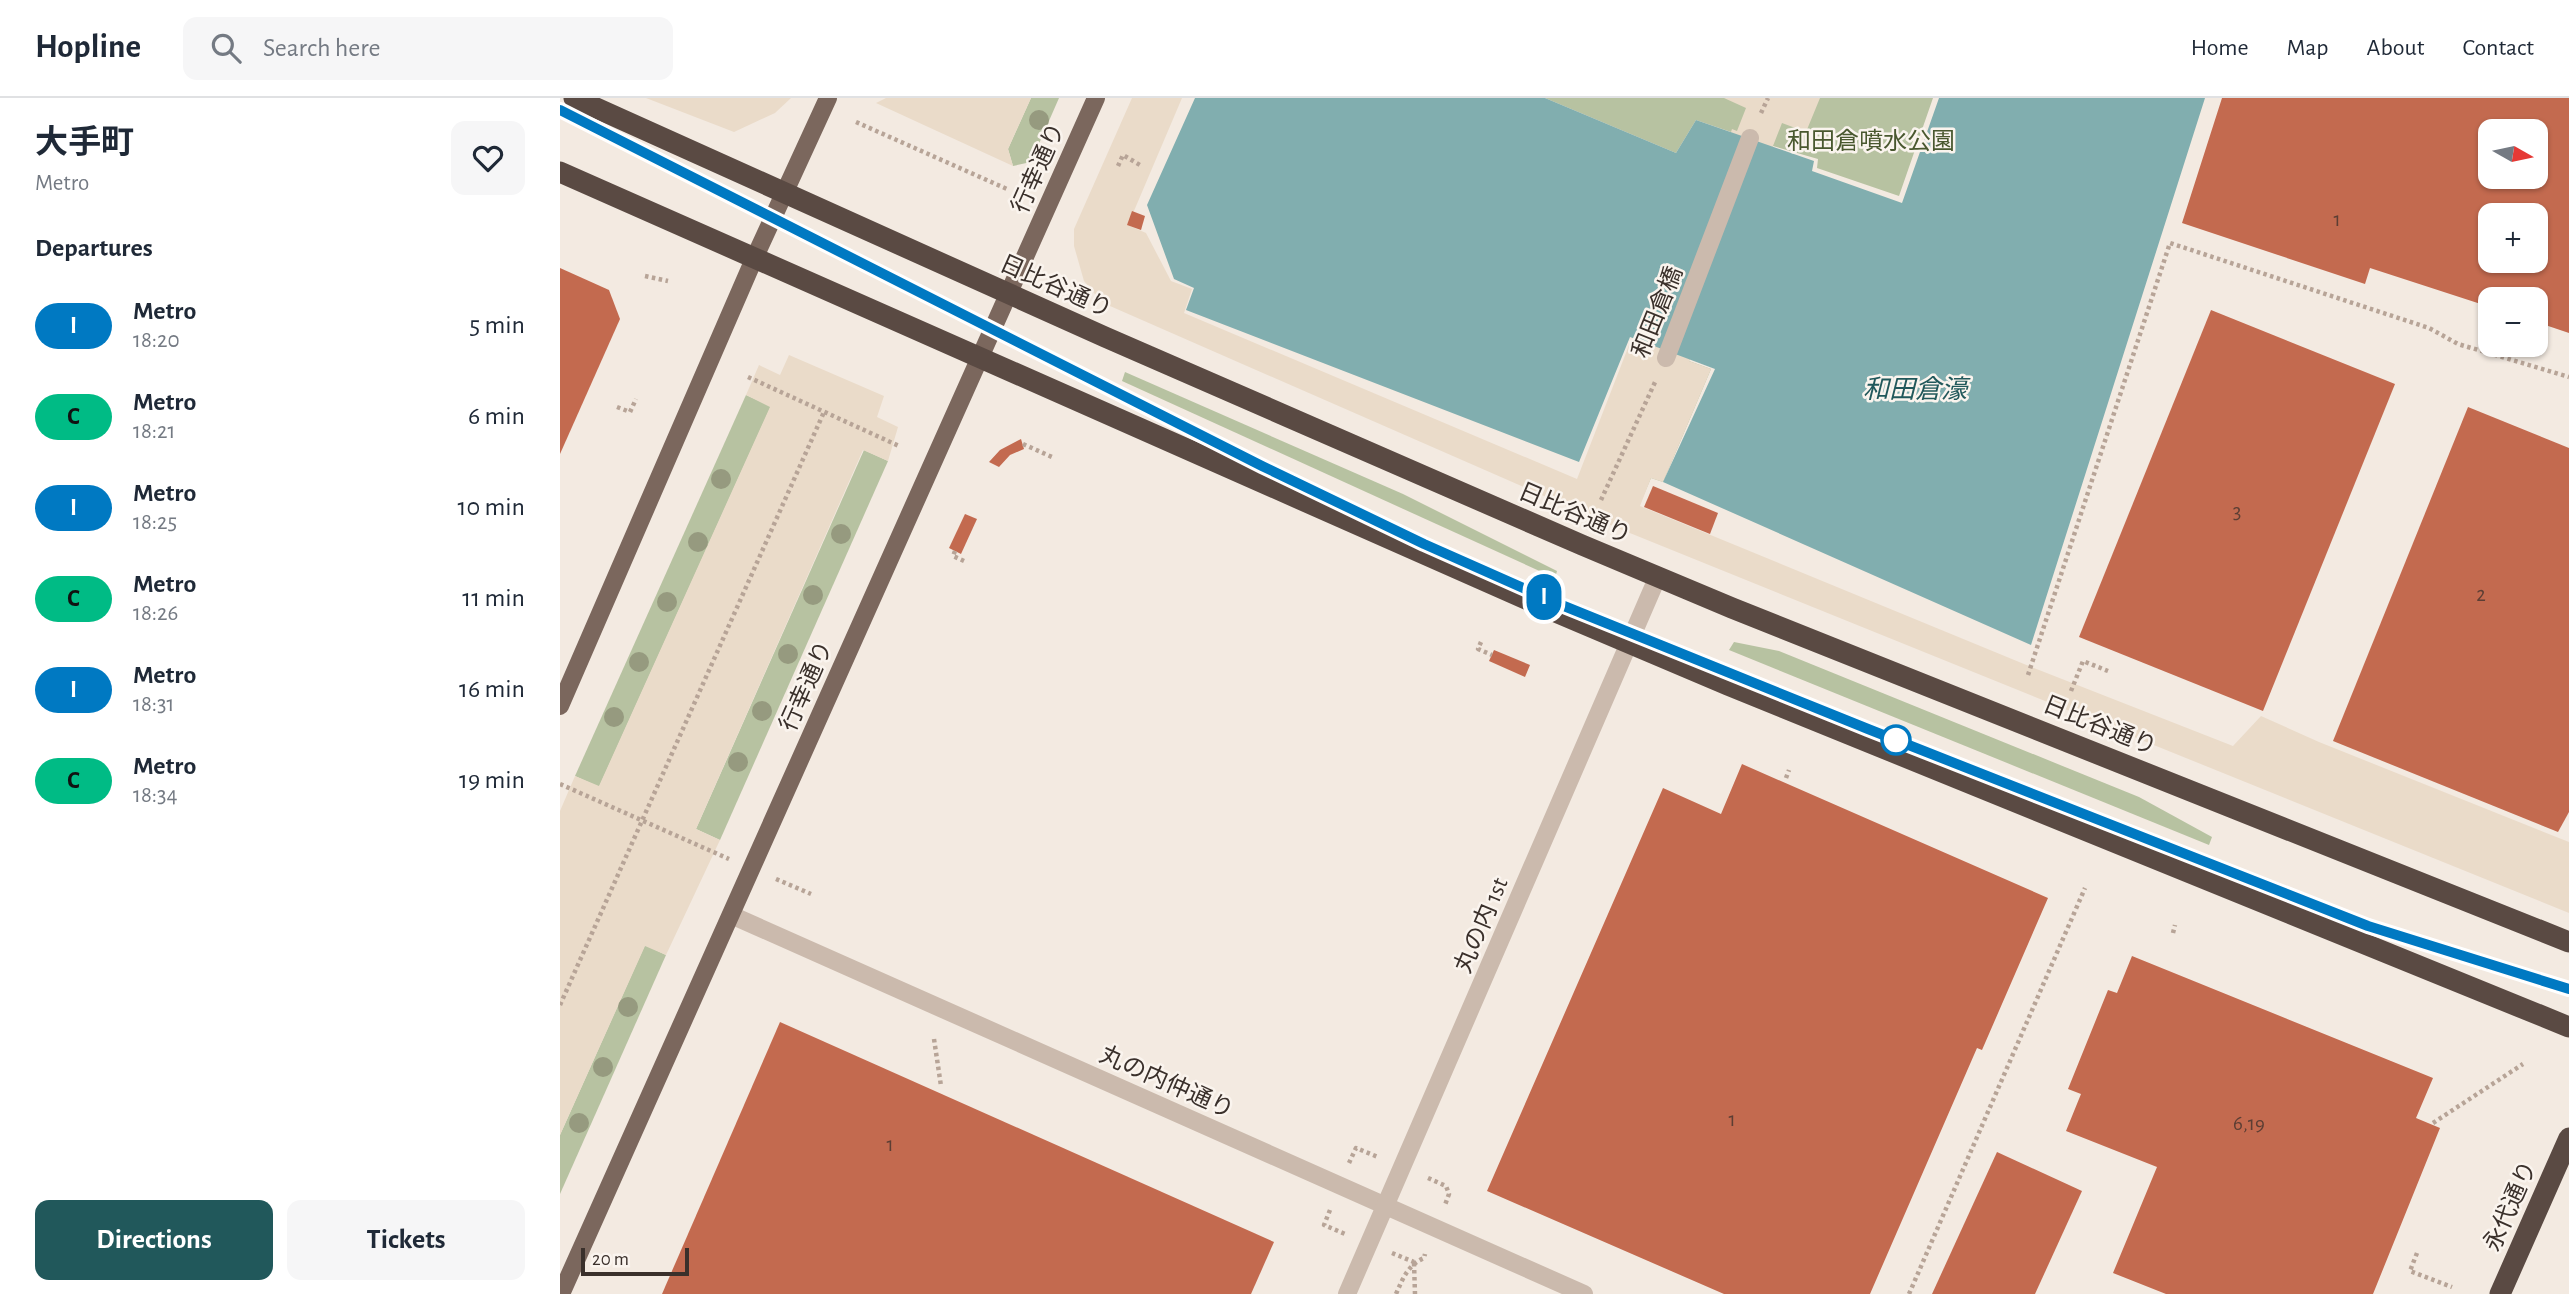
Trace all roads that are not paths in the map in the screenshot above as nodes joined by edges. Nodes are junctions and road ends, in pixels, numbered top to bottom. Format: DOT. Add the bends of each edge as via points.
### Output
graph roads {
  1 [pos="574,98"];
  2 [pos="828,98"];
  3 [pos="1097,98"];
  4 [pos="1750,138"];
  5 [pos="560,172"];
  6 [pos="783,193"];
  7 [pos="754,258"];
  8 [pos="1008,293"];
  9 [pos="978,358"];
  10 [pos="1666,358"];
  11 [pos="1658,576"];
  12 [pos="1629,643"];
  13 [pos="560,706"];
  14 [pos="731,915"];
  15 [pos="2569,943"];
  16 [pos="2569,1027"];
  17 [pos="2569,1138"];
  18 [pos="1386,1206"];
  19 [pos="561,1294"];
  20 [pos="1347,1294"];
  21 [pos="1584,1294"];
  22 [pos="2500,1294"];
  1 -- 6 [label="highway, 日比谷通り"];
  2 -- 6 [label="main road"];
  3 -- 8 [label="main road, 行幸通り"];
  4 -- 10 [label="street, 和田倉橋"];
  5 -- 7 [label="highway"];
  6 -- 7 [label="main road"];
  6 -- 8 [label="highway, 日比谷通り"];
  7 -- 9 [label="highway"];
  7 -- 13 [label="main road"];
  8 -- 9 [label="main road, 行幸通り"];
  8 -- 11 [label="highway, 日比谷通り"];
  9 -- 12 [label="highway"];
  9 -- 14 [label="main road, 行幸通り"];
  11 -- 12 [label="street, 丸の内 1st"];
  11 -- 15 [label="highway, 日比谷通り"];
  12 -- 16 [label="highway"];
  12 -- 18 [label="street, 丸の内 1st"];
  14 -- 18 [label="street, 丸の内仲通り"];
  14 -- 19 [label="main road, 行幸通り"];
  17 -- 22 [label="highway, 永代通り"];
  18 -- 20 [label="street, 丸の内 1st"];
  18 -- 21 [label="street, 丸の内仲通り"];
}
